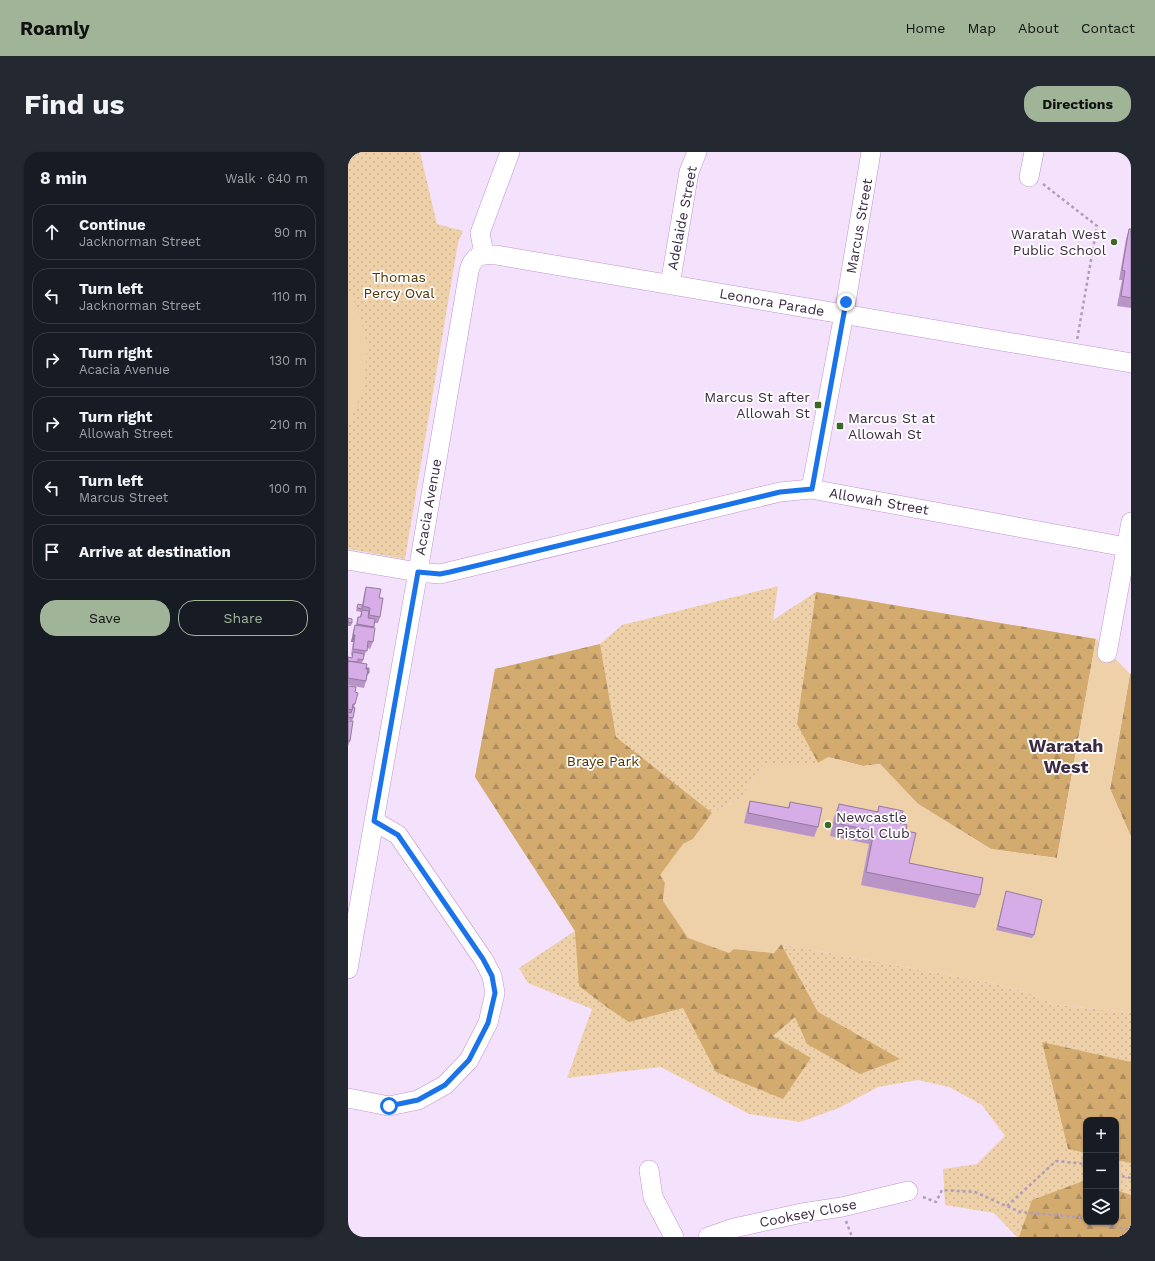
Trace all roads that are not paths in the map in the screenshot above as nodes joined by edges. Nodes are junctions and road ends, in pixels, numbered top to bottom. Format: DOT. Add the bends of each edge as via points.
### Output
graph roads {
  1 [pos="510,152"];
  2 [pos="697,152"];
  3 [pos="872,152"];
  4 [pos="1034,152"];
  5 [pos="1030,178"];
  6 [pos="484,254"];
  7 [pos="670,285"];
  8 [pos="844,314"];
  9 [pos="1131,362"];
  10 [pos="812,489"];
  11 [pos="1131,522"];
  12 [pos="1129,547"];
  13 [pos="348,560"];
  14 [pos="418,572"];
  15 [pos="1107,653"];
  16 [pos="374,821"];
  17 [pos="348,969"];
  18 [pos="348,1098"];
  19 [pos="649,1170"];
  20 [pos="908,1191"];
  21 [pos="674,1237"];
  22 [pos="708,1237"];
  1 -- 6 [label="street" via="480,233"];
  2 -- 7 [label="street, Adelaide Street" via="689,172"];
  3 -- 8 [label="street, Marcus Street"];
  4 -- 5 [label="street"];
  6 -- 7 [label="street, Leonora Parade"];
  6 -- 14 [label="street, Acacia Avenue" via="478,256 470,265"];
  7 -- 8 [label="street, Leonora Parade"];
  8 -- 9 [label="street, Leonora Parade"];
  8 -- 10 [label="street, Marcus Street"];
  10 -- 12 [label="street, Allowah Street"];
  10 -- 14 [label="street, Allowah Street" via="780,492 445,573"];
  11 -- 12 [label="street"];
  12 -- 15 [label="street"];
  13 -- 14 [label="street, Allowah Street"];
  14 -- 16 [label="street, Acacia Avenue"];
  16 -- 17 [label="street, Acacia Avenue"];
  16 -- 18 [label="street" via="398,835 483,959 492,976 495,993 488,1023 469,1060 445,1085 418,1100 389,1106"];
  19 -- 21 [label="street" via="653,1197"];
  20 -- 22 [label="street, Cooksey Close" via="734,1228"];
}
